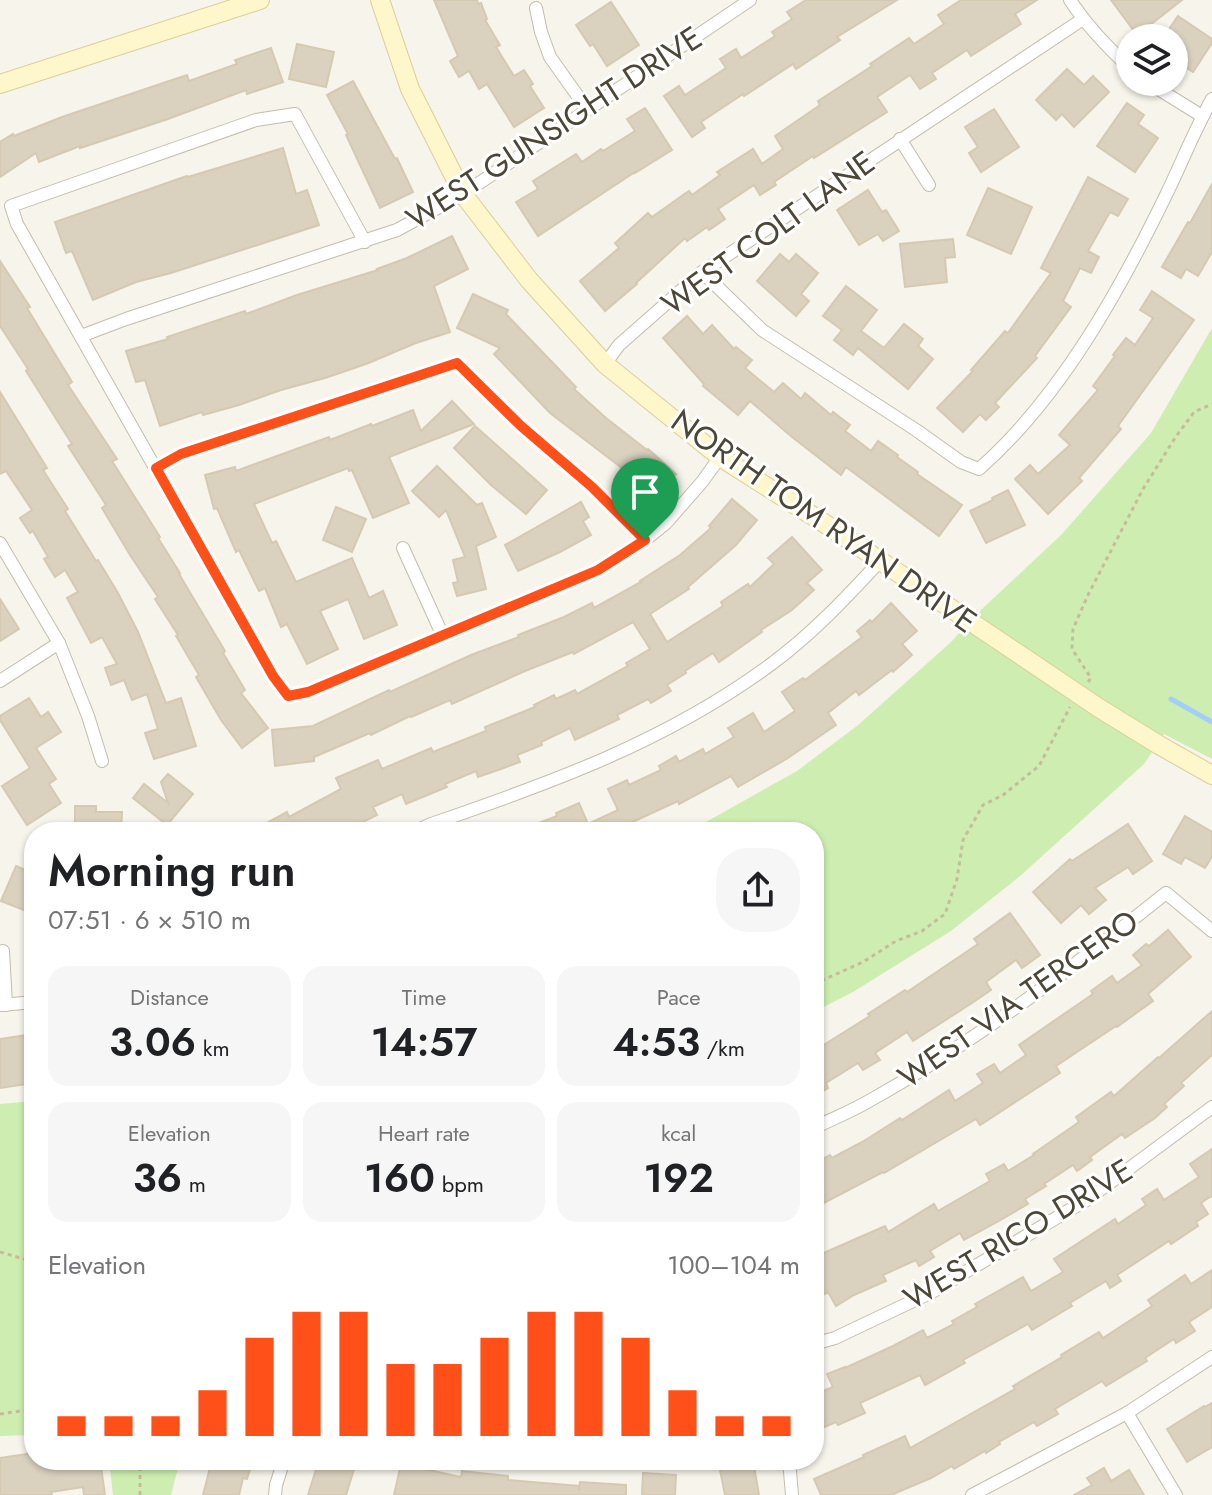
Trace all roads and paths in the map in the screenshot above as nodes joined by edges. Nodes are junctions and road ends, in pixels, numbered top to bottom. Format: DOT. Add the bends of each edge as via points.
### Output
graph roads {
  1 [pos="260,0"];
  2 [pos="380,0"];
  3 [pos="750,0"];
  4 [pos="1070,0"];
  5 [pos="536,8"];
  6 [pos="1083,19"];
  7 [pos="1116,55"];
  8 [pos="0,84"];
  9 [pos="1170,96"];
  10 [pos="1212,99"];
  11 [pos="587,109"];
  12 [pos="1202,116"];
  13 [pos="900,139"];
  14 [pos="929,185"];
  15 [pos="463,194"];
  16 [pos="365,242"];
  17 [pos="702,272"];
  18 [pos="81,336"];
  19 [pos="605,364"];
  20 [pos="1212,404"];
  21 [pos="720,457"];
  22 [pos="156,468"];
  23 [pos="645,540"];
  24 [pos="0,543"];
  25 [pos="403,548"];
  26 [pos="880,561"];
  27 [pos="442,634"];
  28 [pos="59,643"];
  29 [pos="0,681"];
  30 [pos="1078,694"];
  31 [pos="102,761"];
  32 [pos="1212,775"];
  33 [pos="437,822"];
  34 [pos="1212,931"];
  35 [pos="3,951"];
  36 [pos="824,980"];
  37 [pos="24,1003"];
  38 [pos="3,1005"];
  39 [pos="1212,1107"];
  40 [pos="824,1123"];
  41 [pos="0,1252"];
  42 [pos="24,1259"];
  43 [pos="824,1341"];
  44 [pos="1212,1357"];
  45 [pos="24,1410"];
  46 [pos="1127,1413"];
  47 [pos="0,1414"];
  48 [pos="140,1470"];
  49 [pos="281,1470"];
  50 [pos="790,1470"];
  51 [pos="140,1495"];
  52 [pos="275,1495"];
  53 [pos="792,1495"];
  54 [pos="972,1495"];
  55 [pos="1176,1495"];
  1 -- 8 [label="street"];
  2 -- 15 [label="street, NORTH TOM RYAN DRIVE" via="410,89"];
  3 -- 11 [label="street, WEST GUNSIGHT DRIVE"];
  4 -- 6 [label="street"];
  5 -- 11 [label="street" via="550,57"];
  6 -- 7 [label="street"];
  6 -- 13 [label="street, WEST COLT LANE"];
  9 -- 12 [label="street"];
  10 -- 12 [label="street"];
  11 -- 15 [label="street, WEST GUNSIGHT DRIVE"];
  12 -- 17 [label="street" via="1118,287 1064,375 979,469 762,330"];
  13 -- 14 [label="street, WEST COLT LANE"];
  13 -- 17 [label="street, WEST COLT LANE"];
  15 -- 16 [label="street, WEST GUNSIGHT DRIVE"];
  15 -- 19 [label="street, NORTH TOM RYAN DRIVE" via="529,280"];
  16 -- 18 [label="street, WEST GUNSIGHT DRIVE"];
  16 -- 18 [label="street" via="295,114 256,120 11,206"];
  17 -- 19 [label="street, WEST COLT LANE" via="619,345"];
  18 -- 22 [label="street"];
  19 -- 21 [label="street, NORTH TOM RYAN DRIVE"];
  20 -- 30 [label="path" via="1194,412 1175,438 1088,595 1073,629 1072,649 1091,678"];
  21 -- 23 [label="street" via="666,523"];
  21 -- 26 [label="street, NORTH TOM RYAN DRIVE"];
  22 -- 23 [label="street" via="181,454 457,363"];
  22 -- 27 [label="street" via="288,696"];
  23 -- 27 [label="street" via="598,570"];
  24 -- 28 [label="street"];
  25 -- 27 [label="street"];
  26 -- 30 [label="street, NORTH TOM RYAN DRIVE"];
  26 -- 33 [label="street" via="771,665 692,716 536,788"];
  28 -- 29 [label="street"];
  28 -- 31 [label="street"];
  30 -- 32 [label="street, NORTH TOM RYAN DRIVE"];
  30 -- 36 [label="path" via="1039,766 983,805 963,840 945,914"];
  34 -- 40 [label="street, WEST VIA TERCERO" via="1166,893 981,1033"];
  35 -- 38 [label="street"];
  37 -- 38 [label="street"];
  39 -- 43 [label="street, WEST RICO DRIVE" via="1075,1207 932,1292"];
  41 -- 42 [label="path"];
  44 -- 46 [label="street"];
  45 -- 47 [label="path"];
  46 -- 54 [label="street"];
  46 -- 55 [label="street"];
  48 -- 51 [label="path"];
  49 -- 52 [label="street"];
  50 -- 53 [label="street"];
}
